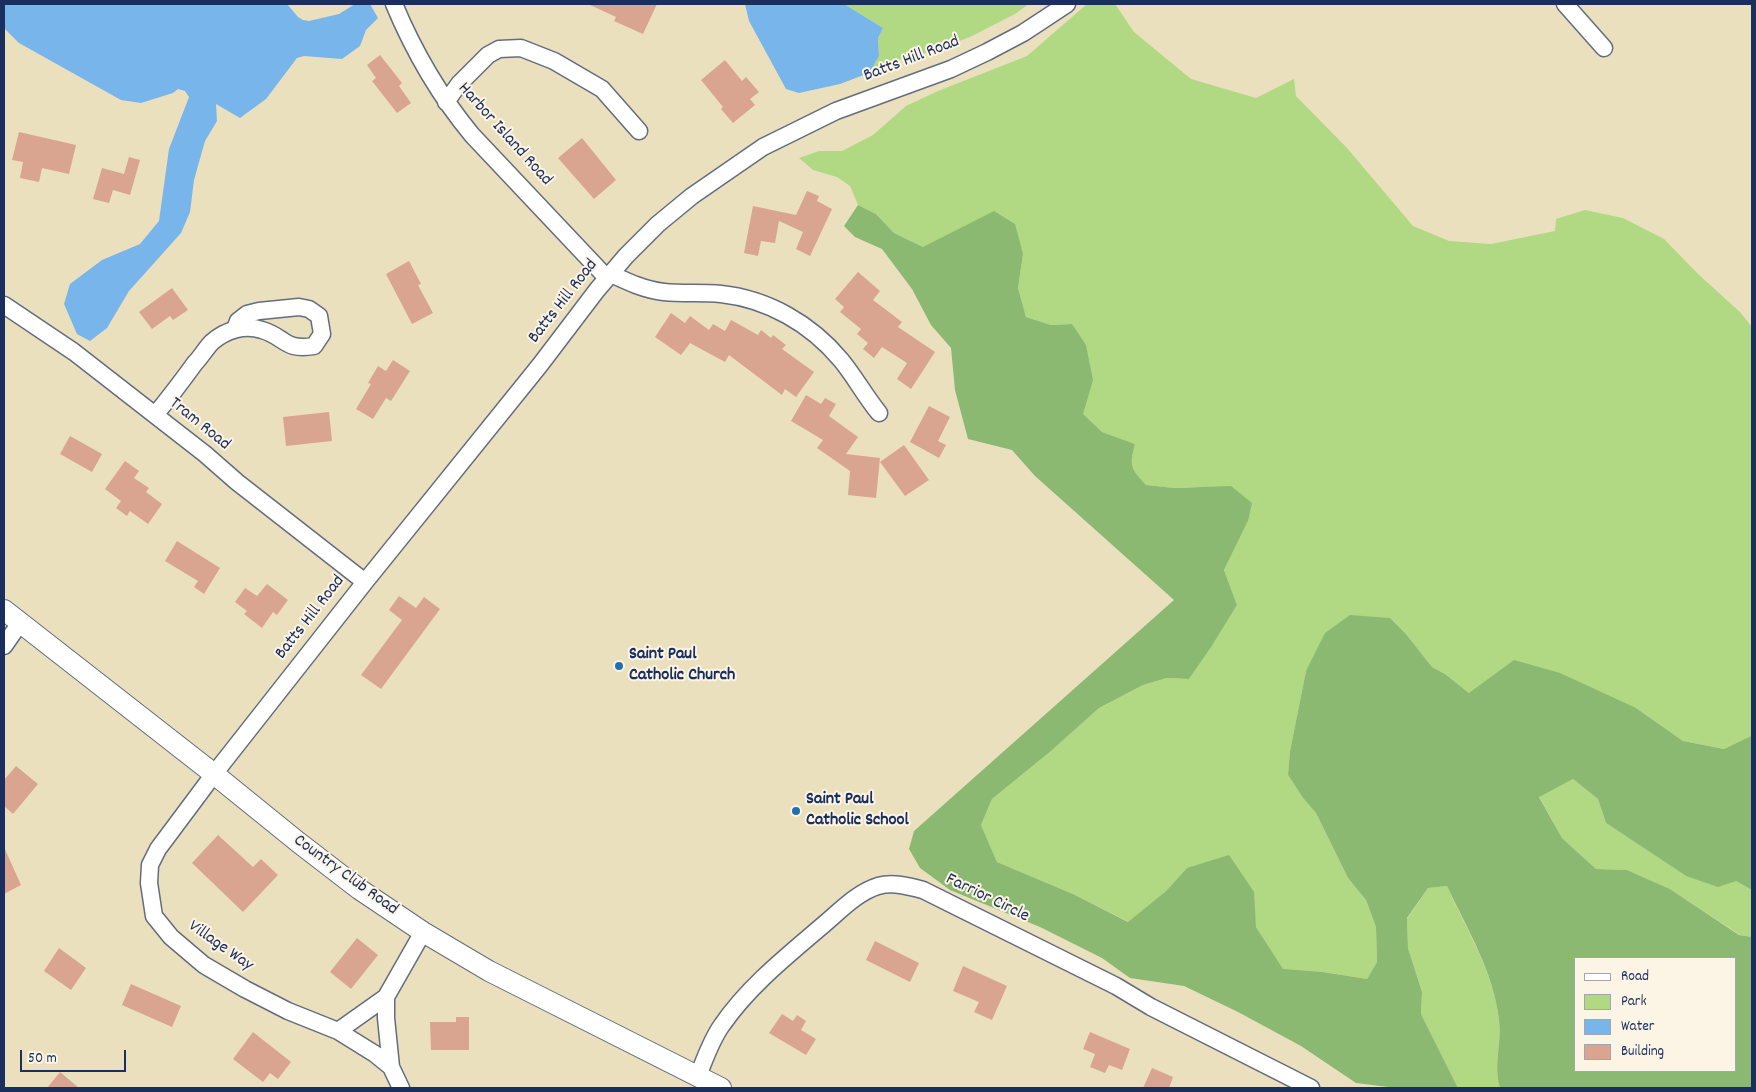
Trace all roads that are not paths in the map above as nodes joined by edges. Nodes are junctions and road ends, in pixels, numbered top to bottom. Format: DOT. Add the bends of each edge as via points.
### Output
graph roads {
  1 [pos="394,4"];
  2 [pos="1068,4"];
  3 [pos="1565,4"];
  4 [pos="1604,48"];
  5 [pos="446,102"];
  6 [pos="639,131"];
  7 [pos="609,276"];
  8 [pos="4,305"];
  9 [pos="235,329"];
  10 [pos="879,413"];
  11 [pos="155,415"];
  12 [pos="364,582"];
  13 [pos="4,610"];
  14 [pos="20,623"];
  15 [pos="4,646"];
  16 [pos="214,774"];
  17 [pos="423,932"];
  18 [pos="386,997"];
  19 [pos="338,1031"];
  20 [pos="391,1067"];
  21 [pos="698,1076"];
  22 [pos="401,1088"];
  23 [pos="722,1088"];
  24 [pos="1311,1088"];
  1 -- 5 [label="street, Harbor Island Road" via="420,60"];
  2 -- 7 [label="street, Batts Hill Road" via="987,52 836,111 763,147 658,224"];
  3 -- 4 [label="street"];
  5 -- 6 [label="street" via="488,55 499,50 521,48 602,89"];
  5 -- 7 [label="street, Harbor Island Road" via="472,135"];
  7 -- 10 [label="street" via="654,291 744,297 770,306 792,318 829,348"];
  7 -- 12 [label="street, Batts Hill Road"];
  8 -- 11 [label="street, Tram Road" via="74,352"];
  9 -- 9 [label="street" via="263,330 287,345 301,348 314,346 322,334 318,316 299,307 247,314 238,321"];
  9 -- 11 [label="street" via="212,342"];
  11 -- 12 [label="street, Tram Road"];
  12 -- 16 [label="street, Batts Hill Road"];
  13 -- 14 [label="street, Country Club Road"];
  14 -- 15 [label="street"];
  14 -- 16 [label="street, Country Club Road"];
  16 -- 17 [label="street, Country Club Road" via="352,884"];
  16 -- 19 [label="street, Village Way" via="158,849 150,865 154,916 171,937 204,965 288,1011"];
  17 -- 18 [label="street"];
  17 -- 21 [label="street, Country Club Road" via="490,970"];
  18 -- 19 [label="street"];
  18 -- 20 [label="street, Village Way"];
  19 -- 20 [label="street, Village Way"];
  20 -- 22 [label="street, Village Way"];
  21 -- 23 [label="street, Country Club Road"];
  21 -- 24 [label="street, Farrior Circle" via="720,1027 743,997 860,894 892,884 923,890"];
}
